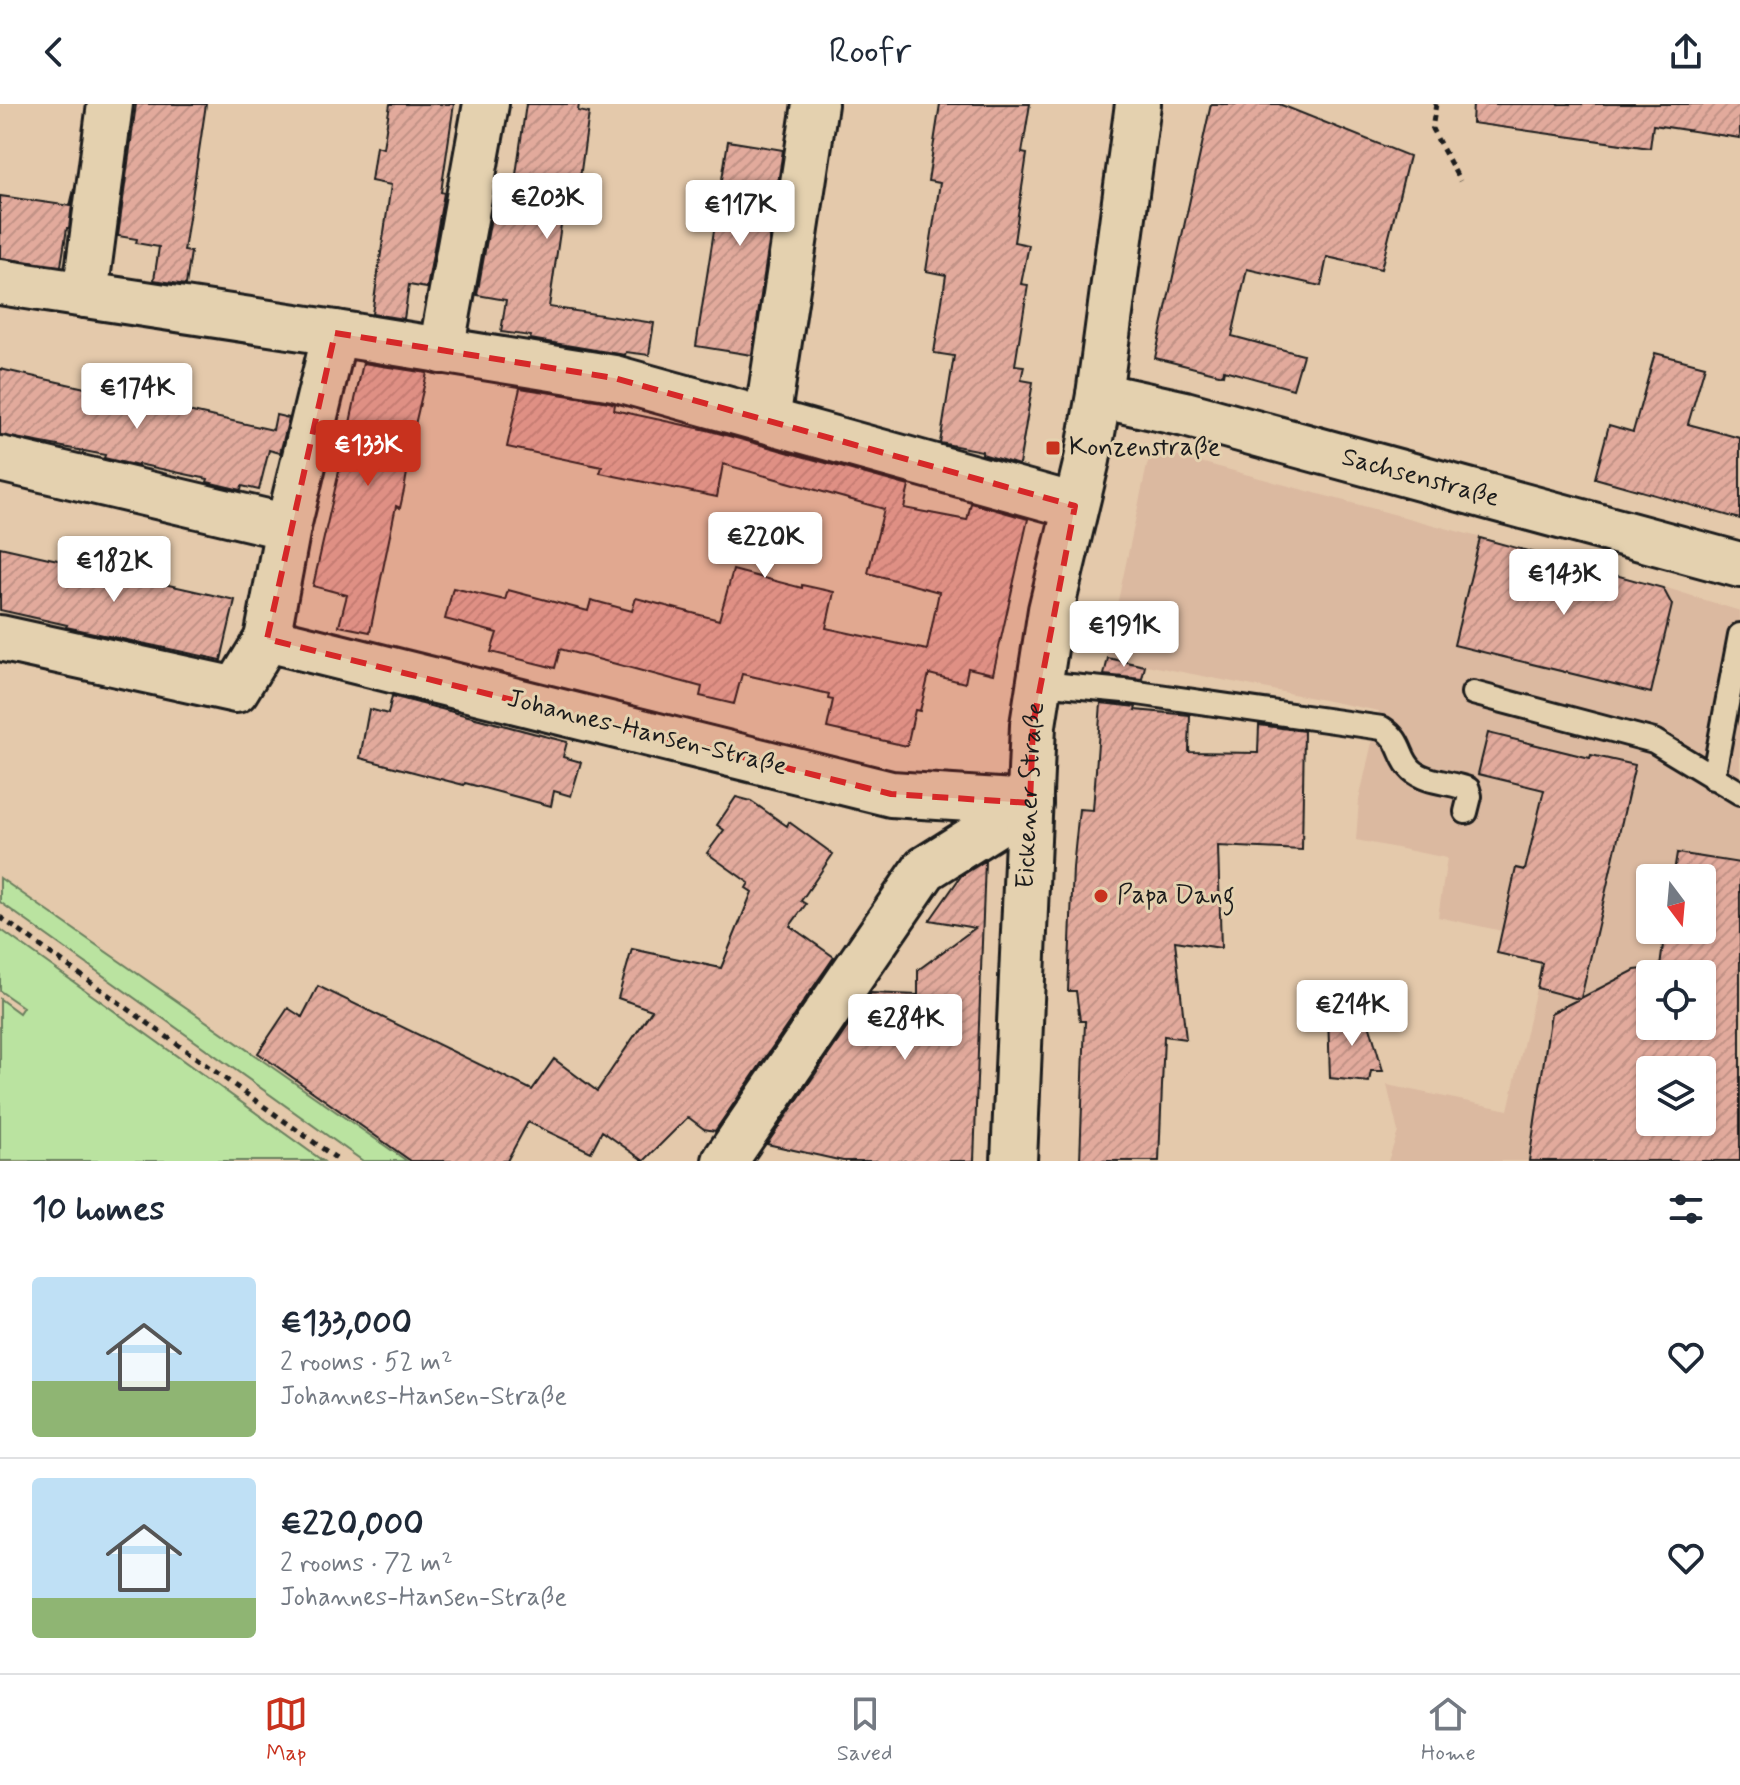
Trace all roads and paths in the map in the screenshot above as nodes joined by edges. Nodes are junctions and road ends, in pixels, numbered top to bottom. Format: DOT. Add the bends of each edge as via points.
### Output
graph roads {
  1 [pos="110,104"];
  2 [pos="486,104"];
  3 [pos="815,104"];
  4 [pos="1138,104"];
  5 [pos="1436,104"];
  6 [pos="1460,181"];
  7 [pos="0,282"];
  8 [pos="85,295"];
  9 [pos="335,333"];
  10 [pos="441,351"];
  11 [pos="1099,395"];
  12 [pos="767,420"];
  13 [pos="0,459"];
  14 [pos="1075,506"];
  15 [pos="288,527"];
  16 [pos="1740,565"];
  17 [pos="1740,635"];
  18 [pos="0,638"];
  19 [pos="267,639"];
  20 [pos="1040,683"];
  21 [pos="1473,693"];
  22 [pos="1713,778"];
  23 [pos="1740,793"];
  24 [pos="1030,803"];
  25 [pos="1466,812"];
  26 [pos="0,917"];
  27 [pos="340,1161"];
  28 [pos="725,1161"];
  29 [pos="1014,1161"];
  1 -- 8 [label="street"];
  2 -- 10 [label="street"];
  3 -- 12 [label="street"];
  4 -- 11 [label="street, Eickener Straße"];
  5 -- 6 [label="path" via="1432,129"];
  7 -- 8 [label="street"];
  8 -- 9 [label="street"];
  9 -- 10 [label="street"];
  9 -- 15 [label="street"];
  10 -- 12 [label="street" via="614,378"];
  11 -- 14 [label="street, Eickener Straße"];
  11 -- 16 [label="street, Sachsenstraße"];
  12 -- 14 [label="street"];
  13 -- 15 [label="street"];
  14 -- 20 [label="street, Eickener Straße"];
  15 -- 19 [label="street"];
  17 -- 22 [label="lane"];
  18 -- 19 [label="street" via="236,690"];
  19 -- 24 [label="street, Johannes-Hansen-Straße" via="891,794"];
  20 -- 24 [label="street, Eickener Straße"];
  20 -- 25 [label="lane" via="1382,728 1392,734 1413,770 1468,789"];
  21 -- 22 [label="lane" via="1654,741"];
  22 -- 23 [label="lane"];
  24 -- 28 [label="street" via="925,869"];
  24 -- 29 [label="street, Eickener Straße"];
  26 -- 27 [label="path"];
}
